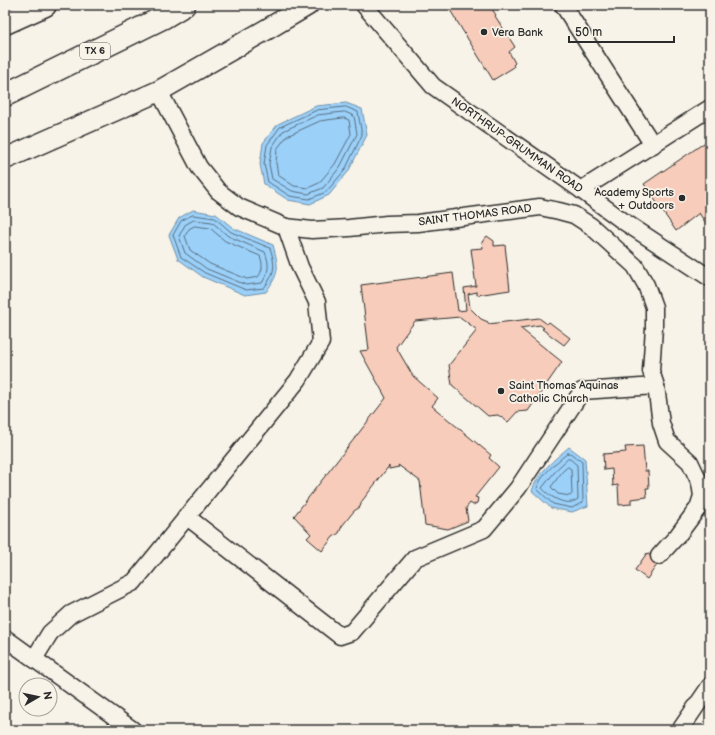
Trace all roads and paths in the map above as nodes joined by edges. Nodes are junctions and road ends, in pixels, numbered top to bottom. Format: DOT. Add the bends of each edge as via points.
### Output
graph roads {
  1 [pos="45,5"];
  2 [pos="184,5"];
  3 [pos="308,5"];
  4 [pos="364,5"];
  5 [pos="563,5"];
  6 [pos="5,23"];
  7 [pos="159,91"];
  8 [pos="5,95"];
  9 [pos="710,108"];
  10 [pos="653,145"];
  11 [pos="5,159"];
  12 [pos="581,190"];
  13 [pos="623,221"];
  14 [pos="286,227"];
  15 [pos="608,241"];
  16 [pos="710,278"];
  17 [pos="656,386"];
  18 [pos="186,516"];
  19 [pos="659,556"];
  20 [pos="5,638"];
  21 [pos="34,659"];
  22 [pos="710,686"];
  23 [pos="133,730"];
  24 [pos="680,730"];
  1 -- 6 [label="highway"];
  2 -- 8 [label="highway, TX 6"];
  3 -- 7 [label="main road"];
  4 -- 12 [label="street, NORTHRUP-GRUMMAN ROAD" via="433,86"];
  5 -- 10 [label="street"];
  7 -- 11 [label="main road"];
  7 -- 14 [label="street, SAINT THOMAS ROAD" via="199,167 218,191 239,207"];
  9 -- 10 [label="street"];
  10 -- 12 [label="street"];
  12 -- 13 [label="street, NORTHRUP-GRUMMAN ROAD"];
  13 -- 15 [label="street"];
  13 -- 16 [label="street, NORTHRUP-GRUMMAN ROAD"];
  14 -- 15 [label="street, SAINT THOMAS ROAD" via="312,230 348,228 540,207 574,216 591,226"];
  14 -- 18 [label="street" via="300,267 317,302 321,342 298,380"];
  15 -- 17 [label="street, SAINT THOMAS ROAD" via="635,266 654,307 651,371"];
  17 -- 18 [label="street" via="582,391 518,488 484,529 415,558 352,632 340,636"];
  17 -- 19 [label="street, SAINT THOMAS ROAD" via="661,423 668,441 690,462 700,483 702,496 698,508"];
  18 -- 21 [label="street" via="134,582 71,614 50,633"];
  20 -- 21 [label="street"];
  21 -- 23 [label="street"];
  22 -- 24 [label="street"];
}
